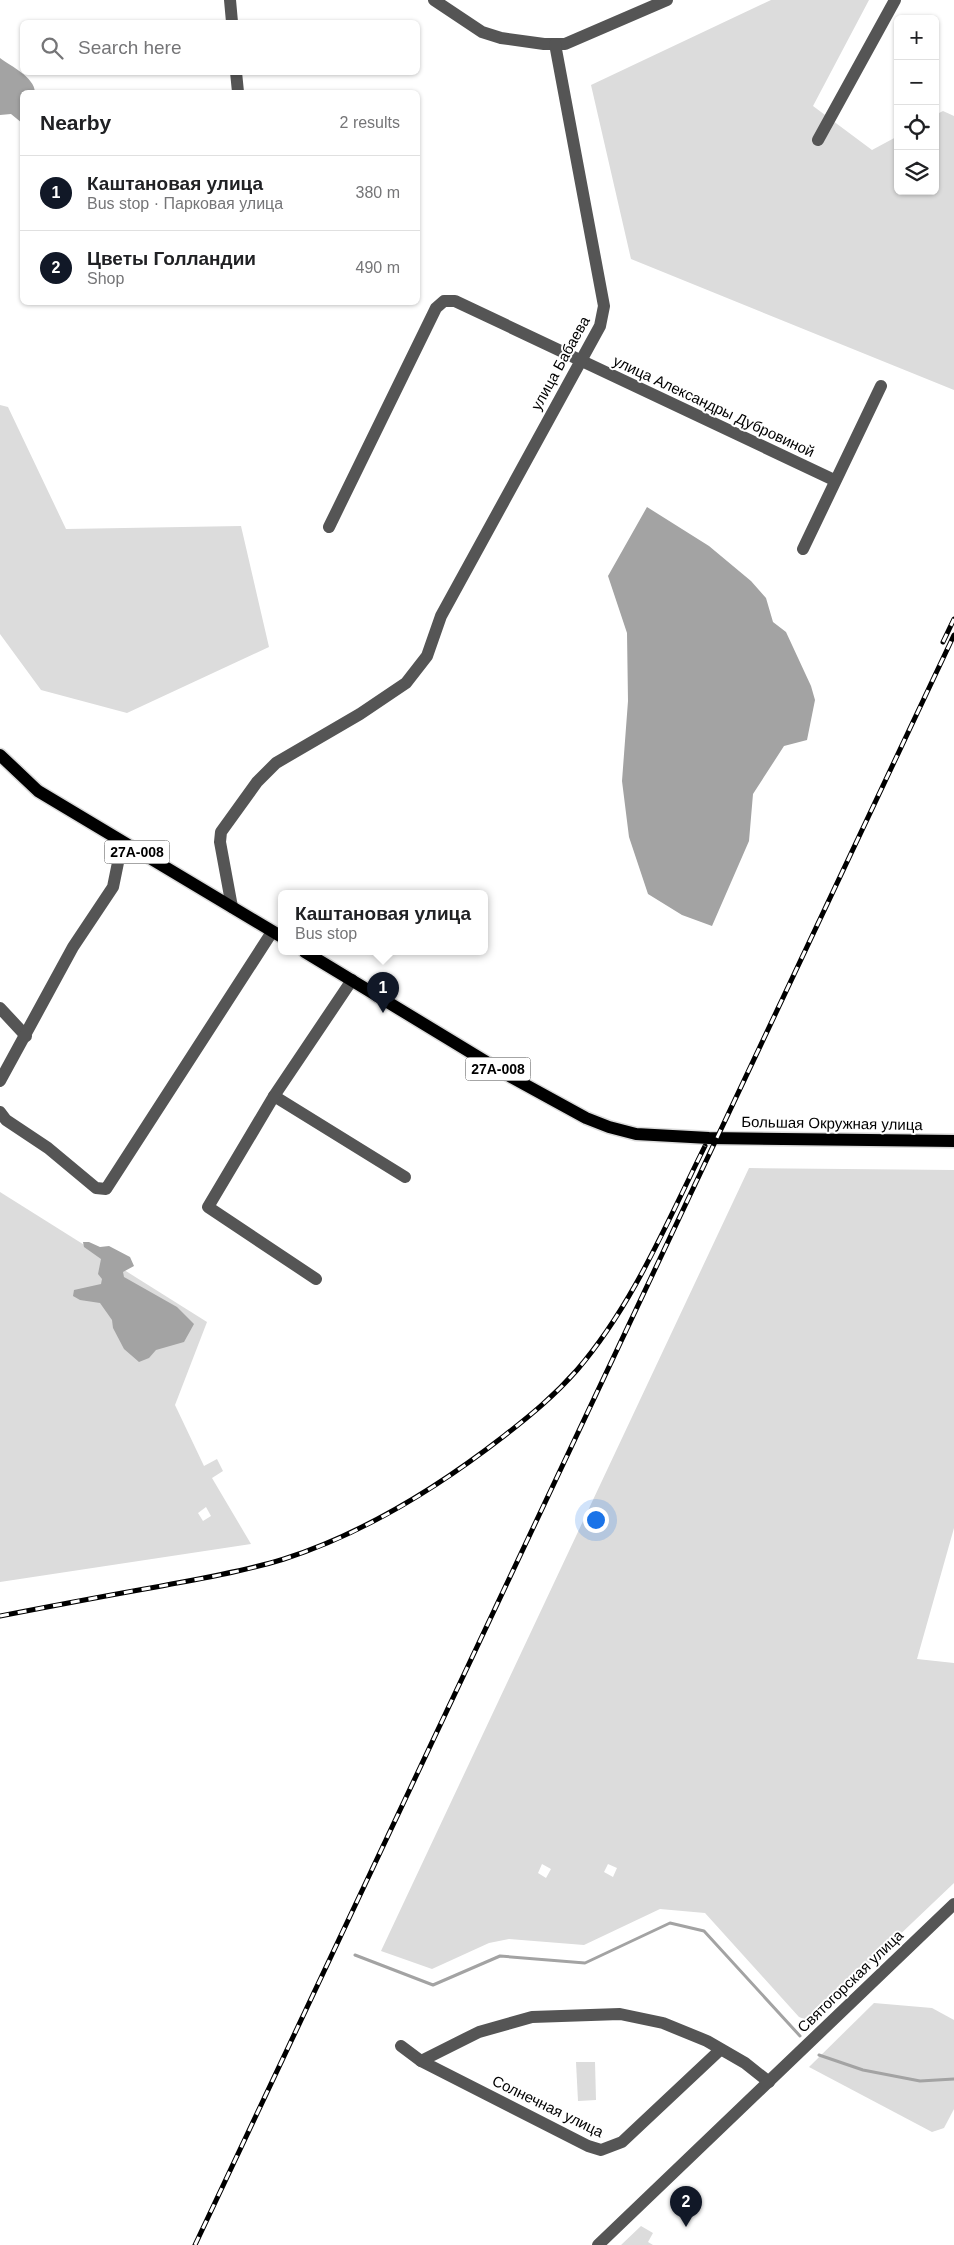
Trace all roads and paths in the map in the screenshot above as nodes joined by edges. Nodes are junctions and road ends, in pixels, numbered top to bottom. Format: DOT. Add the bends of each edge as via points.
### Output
graph roads {
  1 [pos="230,0"];
  2 [pos="434,0"];
  3 [pos="667,0"];
  4 [pos="895,0"];
  5 [pos="232,20"];
  6 [pos="555,44"];
  7 [pos="236,75"];
  8 [pos="238,90"];
  9 [pos="818,140"];
  10 [pos="580,361"];
  11 [pos="881,386"];
  12 [pos="834,480"];
  13 [pos="329,527"];
  14 [pos="802,549"];
  15 [pos="0,755"];
  16 [pos="122,844"];
  17 [pos="232,907"];
  18 [pos="277,935"];
  19 [pos="310,955"];
  20 [pos="352,980"];
  21 [pos="0,1008"];
  22 [pos="26,1036"];
  23 [pos="0,1081"];
  24 [pos="274,1096"];
  25 [pos="0,1112"];
  26 [pos="954,1141"];
  27 [pos="405,1177"];
  28 [pos="316,1279"];
  29 [pos="954,1904"];
  30 [pos="401,2046"];
  31 [pos="720,2050"];
  32 [pos="421,2061"];
  33 [pos="769,2082"];
  34 [pos="598,2245"];
  1 -- 5 [label="street"];
  2 -- 6 [label="street" via="482,32 523,42"];
  3 -- 6 [label="street" via="565,44"];
  4 -- 9 [label="street"];
  6 -- 10 [label="street, улица Бабаева" via="604,306 600,326"];
  7 -- 8 [label="street"];
  10 -- 12 [label="street, улица Александры Дубровиной"];
  10 -- 13 [label="street, улица Александры Дубровиной" via="454,301 444,301 436,308"];
  10 -- 17 [label="street, улица Бабаева" via="440,616 427,656 406,683 276,763 257,782 221,832"];
  11 -- 12 [label="street"];
  12 -- 14 [label="street"];
  15 -- 16 [label="main road, 27А-008" via="38,792"];
  16 -- 17 [label="main road, 27А-008"];
  16 -- 22 [label="street" via="113,887 73,947"];
  17 -- 18 [label="main road, 27А-008"];
  18 -- 25 [label="street" via="106,1189 96,1188 48,1148 6,1120"];
  19 -- 20 [label="main road, 27А-008"];
  20 -- 24 [label="street"];
  20 -- 26 [label="main road, Большая Окружная улица / 27А-008" via="490,1064 586,1118 609,1127 636,1134 709,1138"];
  21 -- 22 [label="street"];
  22 -- 23 [label="street"];
  24 -- 27 [label="street"];
  24 -- 28 [label="street" via="208,1207"];
  29 -- 33 [label="street, Святогорская улица"];
  30 -- 32 [label="street, Солнечная улица"];
  31 -- 32 [label="street" via="707,2040 663,2024 620,2014 532,2017 479,2032"];
  31 -- 32 [label="street, Солнечная улица" via="622,2142 601,2150"];
  31 -- 33 [label="street" via="745,2063"];
  33 -- 34 [label="street, Святогорская улица"];
}
